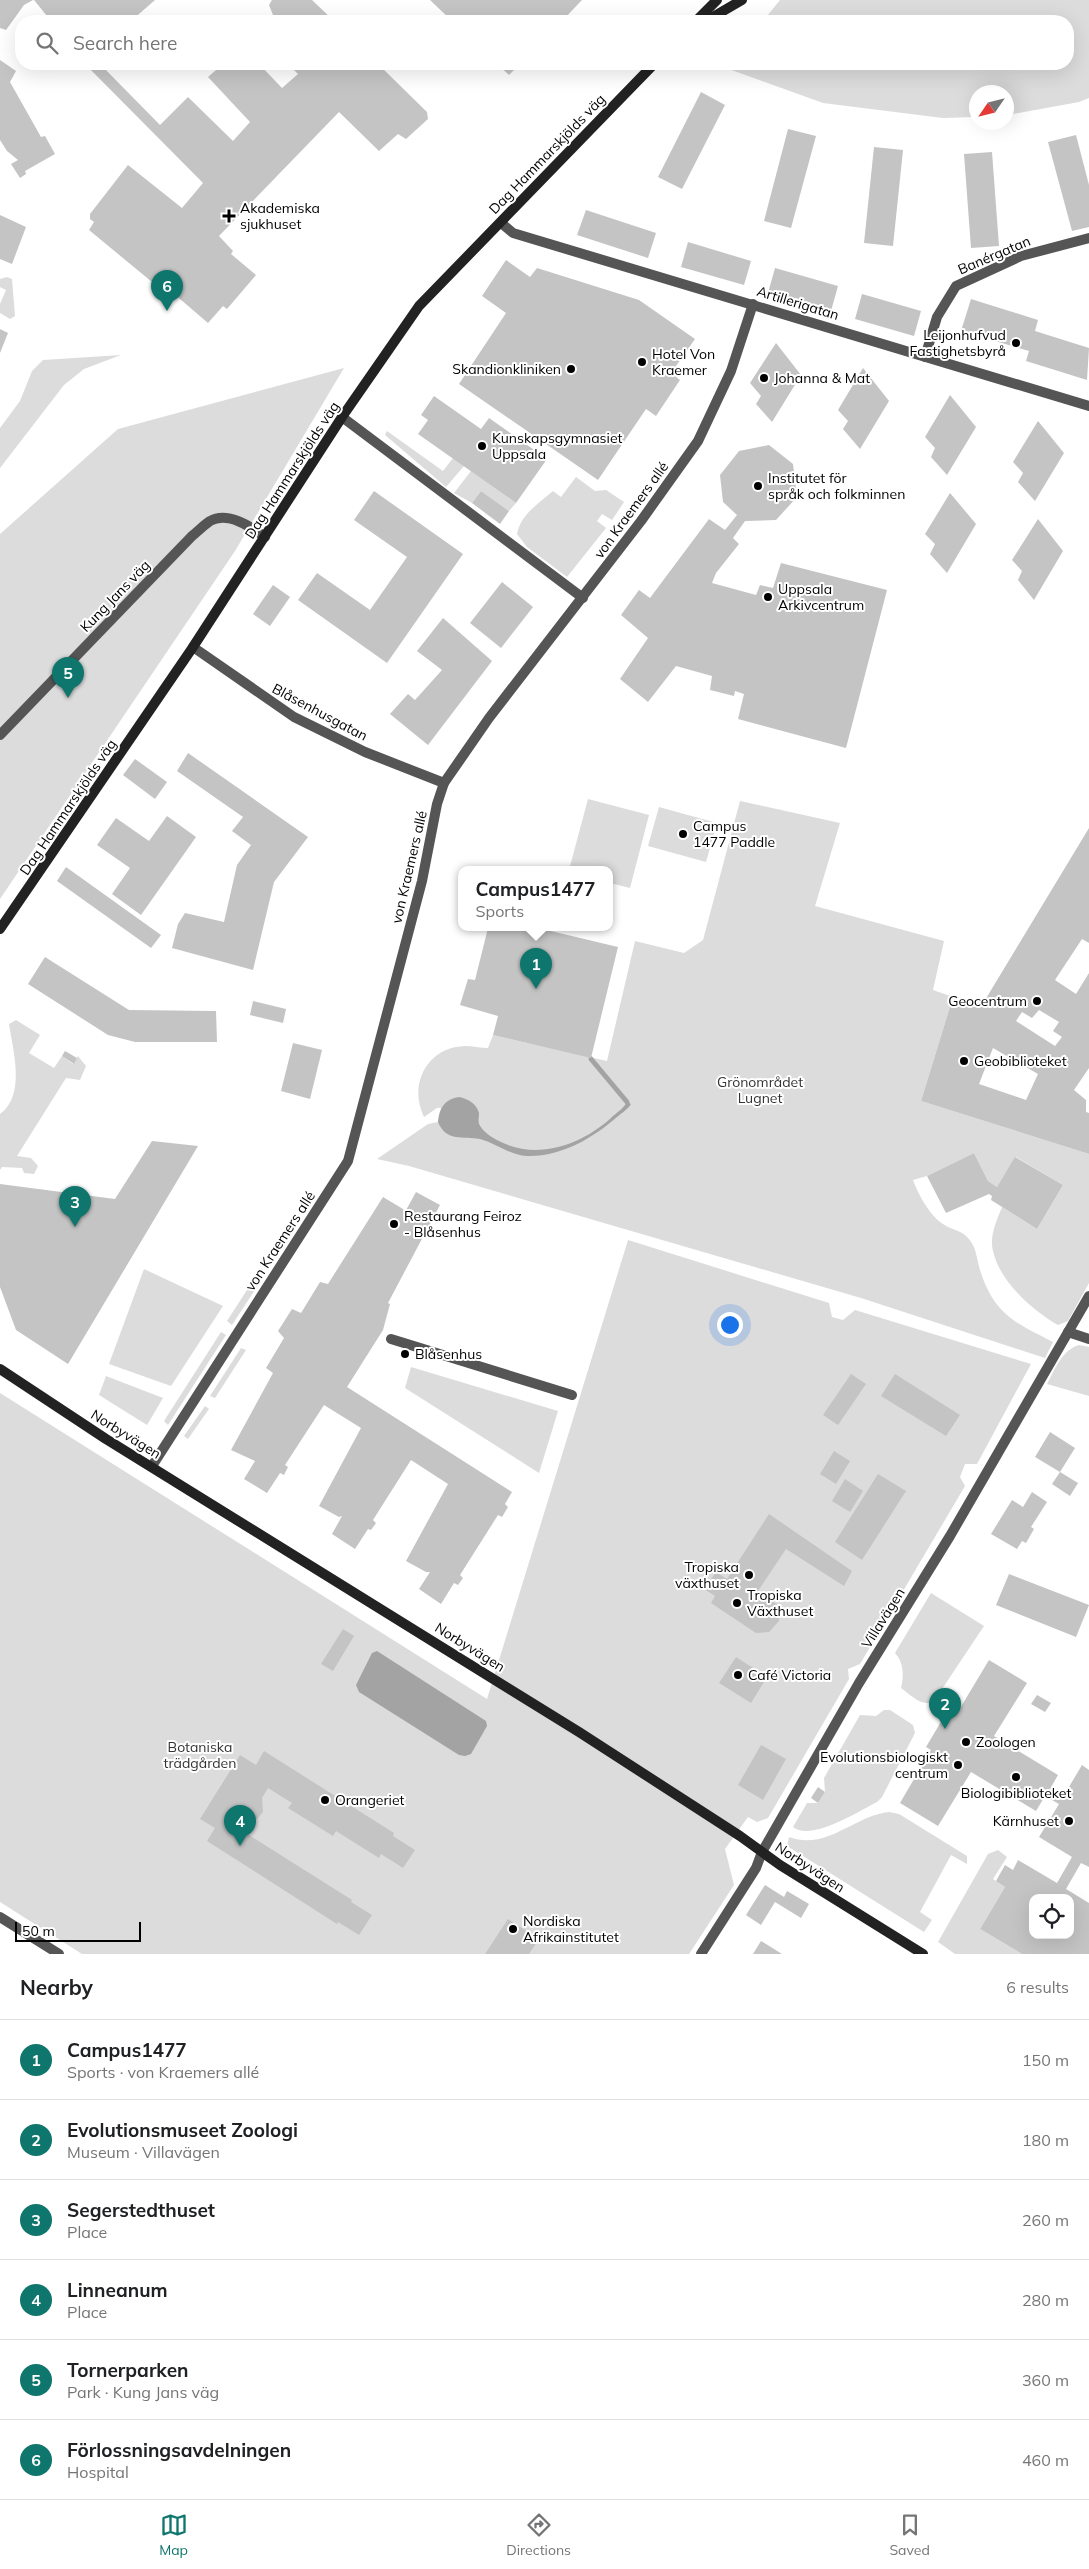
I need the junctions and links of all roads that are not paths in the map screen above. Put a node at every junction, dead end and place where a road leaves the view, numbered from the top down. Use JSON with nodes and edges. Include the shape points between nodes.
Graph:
{"nodes":[{"id":1,"x":718,"y":0,"type":"edge"},
{"id":2,"x":742,"y":0,"type":"edge"},
{"id":3,"x":702,"y":15,"type":"edge"},
{"id":4,"x":716,"y":15,"type":"edge"},
{"id":5,"x":648,"y":70,"type":"edge"},
{"id":6,"x":500,"y":223,"type":"junction"},
{"id":7,"x":1089,"y":238,"type":"edge"},
{"id":8,"x":753,"y":304,"type":"junction"},
{"id":9,"x":925,"y":357,"type":"junction"},
{"id":10,"x":1089,"y":406,"type":"edge"},
{"id":11,"x":342,"y":417,"type":"junction"},
{"id":12,"x":265,"y":537,"type":"junction"},
{"id":13,"x":583,"y":598,"type":"junction"},
{"id":14,"x":193,"y":647,"type":"junction"},
{"id":15,"x":0,"y":735,"type":"edge"},
{"id":16,"x":444,"y":783,"type":"junction"},
{"id":17,"x":0,"y":929,"type":"edge"},
{"id":18,"x":1089,"y":1296,"type":"edge"},
{"id":19,"x":1068,"y":1332,"type":"junction"},
{"id":20,"x":1089,"y":1339,"type":"edge"},
{"id":21,"x":391,"y":1340,"type":"dead end"},
{"id":22,"x":0,"y":1368,"type":"edge"},
{"id":23,"x":572,"y":1395,"type":"dead end"},
{"id":24,"x":152,"y":1466,"type":"junction"},
{"id":25,"x":762,"y":1852,"type":"junction"},
{"id":26,"x":0,"y":1917,"type":"edge"},
{"id":27,"x":58,"y":1954,"type":"edge"},
{"id":28,"x":701,"y":1954,"type":"edge"},
{"id":29,"x":922,"y":1954,"type":"edge"}],
"edges":[{"from":1,"to":3,"type":"street"},
{"from":2,"to":4,"type":"street"},
{"from":5,"to":6,"type":"street","name":"Dag Hammarskjölds väg","via":[[540,178]]},
{"from":6,"to":8,"type":"street","name":"Artillerigatan","via":[[513,234]]},
{"from":6,"to":11,"type":"street","name":"Dag Hammarskjölds väg","via":[[419,306]]},
{"from":7,"to":9,"type":"street","name":"Banérgatan","via":[[1021,256],[956,286],[937,317]]},
{"from":8,"to":9,"type":"street","name":"Artillerigatan"},
{"from":8,"to":13,"type":"street","name":"von Kraemers allé","via":[[731,371],[698,441]]},
{"from":9,"to":10,"type":"street","name":"Artillerigatan"},
{"from":11,"to":12,"type":"street","name":"Dag Hammarskjölds väg"},
{"from":11,"to":13,"type":"street"},
{"from":12,"to":14,"type":"street","name":"Dag Hammarskjölds väg"},
{"from":12,"to":15,"type":"street","name":"Kung Jans väg","via":[[224,517],[211,521],[192,536]]},
{"from":13,"to":16,"type":"street","name":"von Kraemers allé","via":[[489,718]]},
{"from":14,"to":16,"type":"street","name":"Blåsenhusgatan","via":[[294,717],[365,752]]},
{"from":14,"to":17,"type":"street","name":"Dag Hammarskjölds väg"},
{"from":16,"to":24,"type":"street","name":"von Kraemers allé","via":[[422,881],[348,1161]]},
{"from":18,"to":19,"type":"street","name":"Villavägen"},
{"from":19,"to":20,"type":"street"},
{"from":19,"to":25,"type":"street","name":"Villavägen"},
{"from":21,"to":23,"type":"street"},
{"from":22,"to":24,"type":"street","name":"Norbyvägen"},
{"from":24,"to":25,"type":"street","name":"Norbyvägen","via":[[571,1727]]},
{"from":25,"to":28,"type":"street","name":"Villavägen","via":[[756,1868]]},
{"from":25,"to":29,"type":"street","name":"Norbyvägen"},
{"from":26,"to":27,"type":"street"}]}
